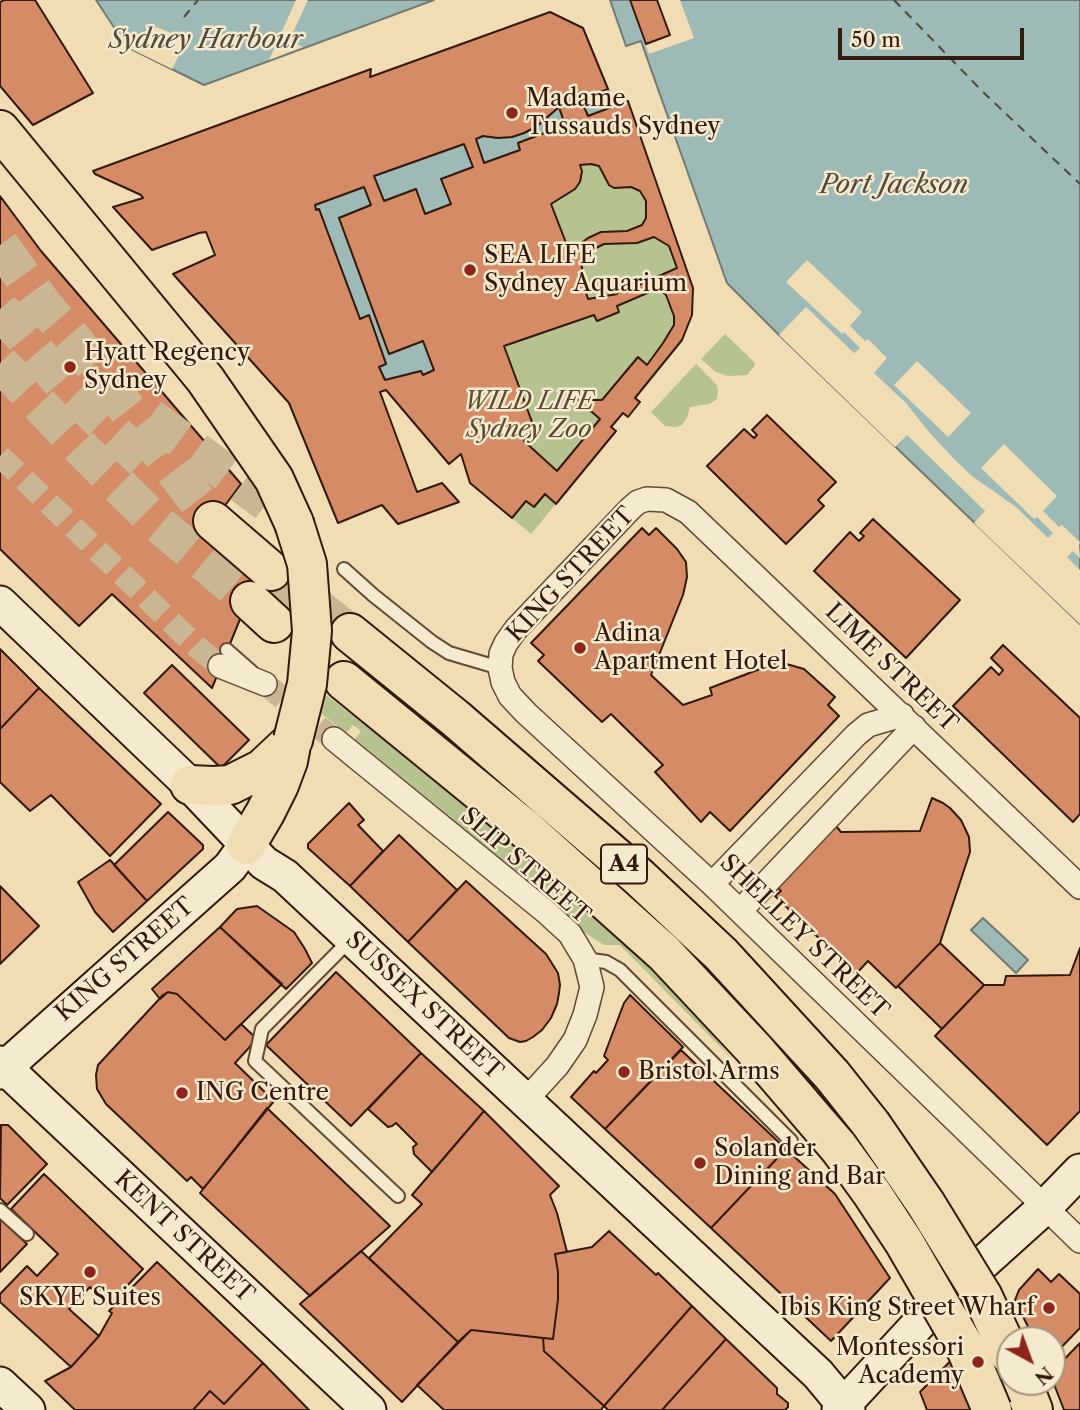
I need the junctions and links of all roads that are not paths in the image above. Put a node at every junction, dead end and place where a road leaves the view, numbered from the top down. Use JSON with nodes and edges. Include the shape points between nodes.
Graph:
{"nodes":[{"id":1,"x":0,"y":130,"type":"edge"},
{"id":2,"x":659,"y":499,"type":"joint"},
{"id":3,"x":213,"y":521,"type":"tunnel mouth"},
{"id":4,"x":344,"y":569,"type":"dead end"},
{"id":5,"x":265,"y":598,"type":"tunnel mouth"},
{"id":6,"x":0,"y":603,"type":"edge"},
{"id":7,"x":350,"y":633,"type":"tunnel mouth"},
{"id":8,"x":224,"y":658,"type":"tunnel mouth"},
{"id":9,"x":500,"y":667,"type":"junction"},
{"id":10,"x":344,"y":681,"type":"dead end"},
{"id":11,"x":265,"y":684,"type":"tunnel mouth"},
{"id":12,"x":908,"y":721,"type":"junction"},
{"id":13,"x":334,"y":739,"type":"tunnel mouth"},
{"id":14,"x":293,"y":740,"type":"junction"},
{"id":15,"x":190,"y":785,"type":"junction"},
{"id":16,"x":246,"y":845,"type":"junction"},
{"id":17,"x":712,"y":884,"type":"junction"},
{"id":18,"x":1080,"y":887,"type":"edge"},
{"id":19,"x":740,"y":911,"type":"junction"},
{"id":20,"x":351,"y":938,"type":"junction"},
{"id":21,"x":585,"y":959,"type":"junction"},
{"id":22,"x":2,"y":1067,"type":"edge"},
{"id":23,"x":525,"y":1101,"type":"junction"},
{"id":24,"x":791,"y":1141,"type":"dead end"},
{"id":25,"x":1080,"y":1171,"type":"edge"},
{"id":26,"x":398,"y":1196,"type":"dead end"},
{"id":27,"x":1045,"y":1207,"type":"junction"},
{"id":28,"x":0,"y":1210,"type":"edge"},
{"id":29,"x":27,"y":1234,"type":"dead end"},
{"id":30,"x":1080,"y":1241,"type":"edge"},
{"id":31,"x":984,"y":1262,"type":"dead end"},
{"id":32,"x":925,"y":1317,"type":"dead end"},
{"id":33,"x":996,"y":1326,"type":"edge"},
{"id":34,"x":0,"y":1384,"type":"edge"},
{"id":35,"x":843,"y":1408,"type":"edge"},
{"id":36,"x":28,"y":1410,"type":"edge"},
{"id":37,"x":369,"y":1410,"type":"edge"},
{"id":38,"x":992,"y":1410,"type":"edge"}],
"edges":[{"from":1,"to":14,"type":"highway","bridge":true,"via":[[205,379],[274,479],[307,564],[312,631],[307,684]]},
{"from":2,"to":9,"type":"street","name":"KING STREET","via":[[639,502],[609,530],[516,629],[501,654]]},
{"from":2,"to":12,"type":"street","name":"LIME STREET","via":[[688,512]]},
{"from":3,"to":5,"type":"highway"},
{"from":4,"to":9,"type":"lane","via":[[449,653]]},
{"from":6,"to":15,"type":"street","name":"SUSSEX STREET"},
{"from":7,"to":33,"type":"highway","number":"A4","bridge":true,"via":[[640,878],[721,954],[871,1124],[926,1204]]},
{"from":8,"to":11,"type":"street"},
{"from":9,"to":17,"type":"street","name":"SHELLEY STREET","via":[[510,696],[526,713]]},
{"from":10,"to":38,"type":"highway","number":"A4","bridge":true,"via":[[524,828],[664,953],[754,1049],[872,1192],[967,1352]]},
{"from":12,"to":17,"type":"street","via":[[868,725]]},
{"from":12,"to":18,"type":"street","name":"LIME STREET"},
{"from":12,"to":19,"type":"street"},
{"from":13,"to":21,"type":"street","name":"SLIP STREET","via":[[546,912],[570,934]]},
{"from":14,"to":15,"type":"highway","via":[[262,769],[230,785]]},
{"from":14,"to":16,"type":"highway","via":[[279,785]]},
{"from":15,"to":16,"type":"street","name":"SUSSEX STREET"},
{"from":16,"to":20,"type":"street","name":"SUSSEX STREET"},
{"from":16,"to":22,"type":"street","name":"KING STREET","via":[[230,867]]},
{"from":17,"to":19,"type":"street","name":"SHELLEY STREET"},
{"from":19,"to":27,"type":"street","name":"SHELLEY STREET"},
{"from":20,"to":23,"type":"street","name":"SUSSEX STREET"},
{"from":20,"to":26,"type":"lane","via":[[262,1029],[255,1061]]},
{"from":21,"to":23,"type":"street","name":"SLIP STREET","via":[[592,987],[575,1040]]},
{"from":21,"to":24,"type":"lane","via":[[620,970]]},
{"from":22,"to":37,"type":"street","name":"KENT STREET"},
{"from":23,"to":35,"type":"street","name":"SUSSEX STREET","via":[[818,1374]]},
{"from":25,"to":27,"type":"street"},
{"from":27,"to":30,"type":"street","name":"SHELLEY STREET"},
{"from":27,"to":31,"type":"street"},
{"from":28,"to":29,"type":"lane"},
{"from":32,"to":35,"type":"street"},
{"from":34,"to":36,"type":"street"}]}
